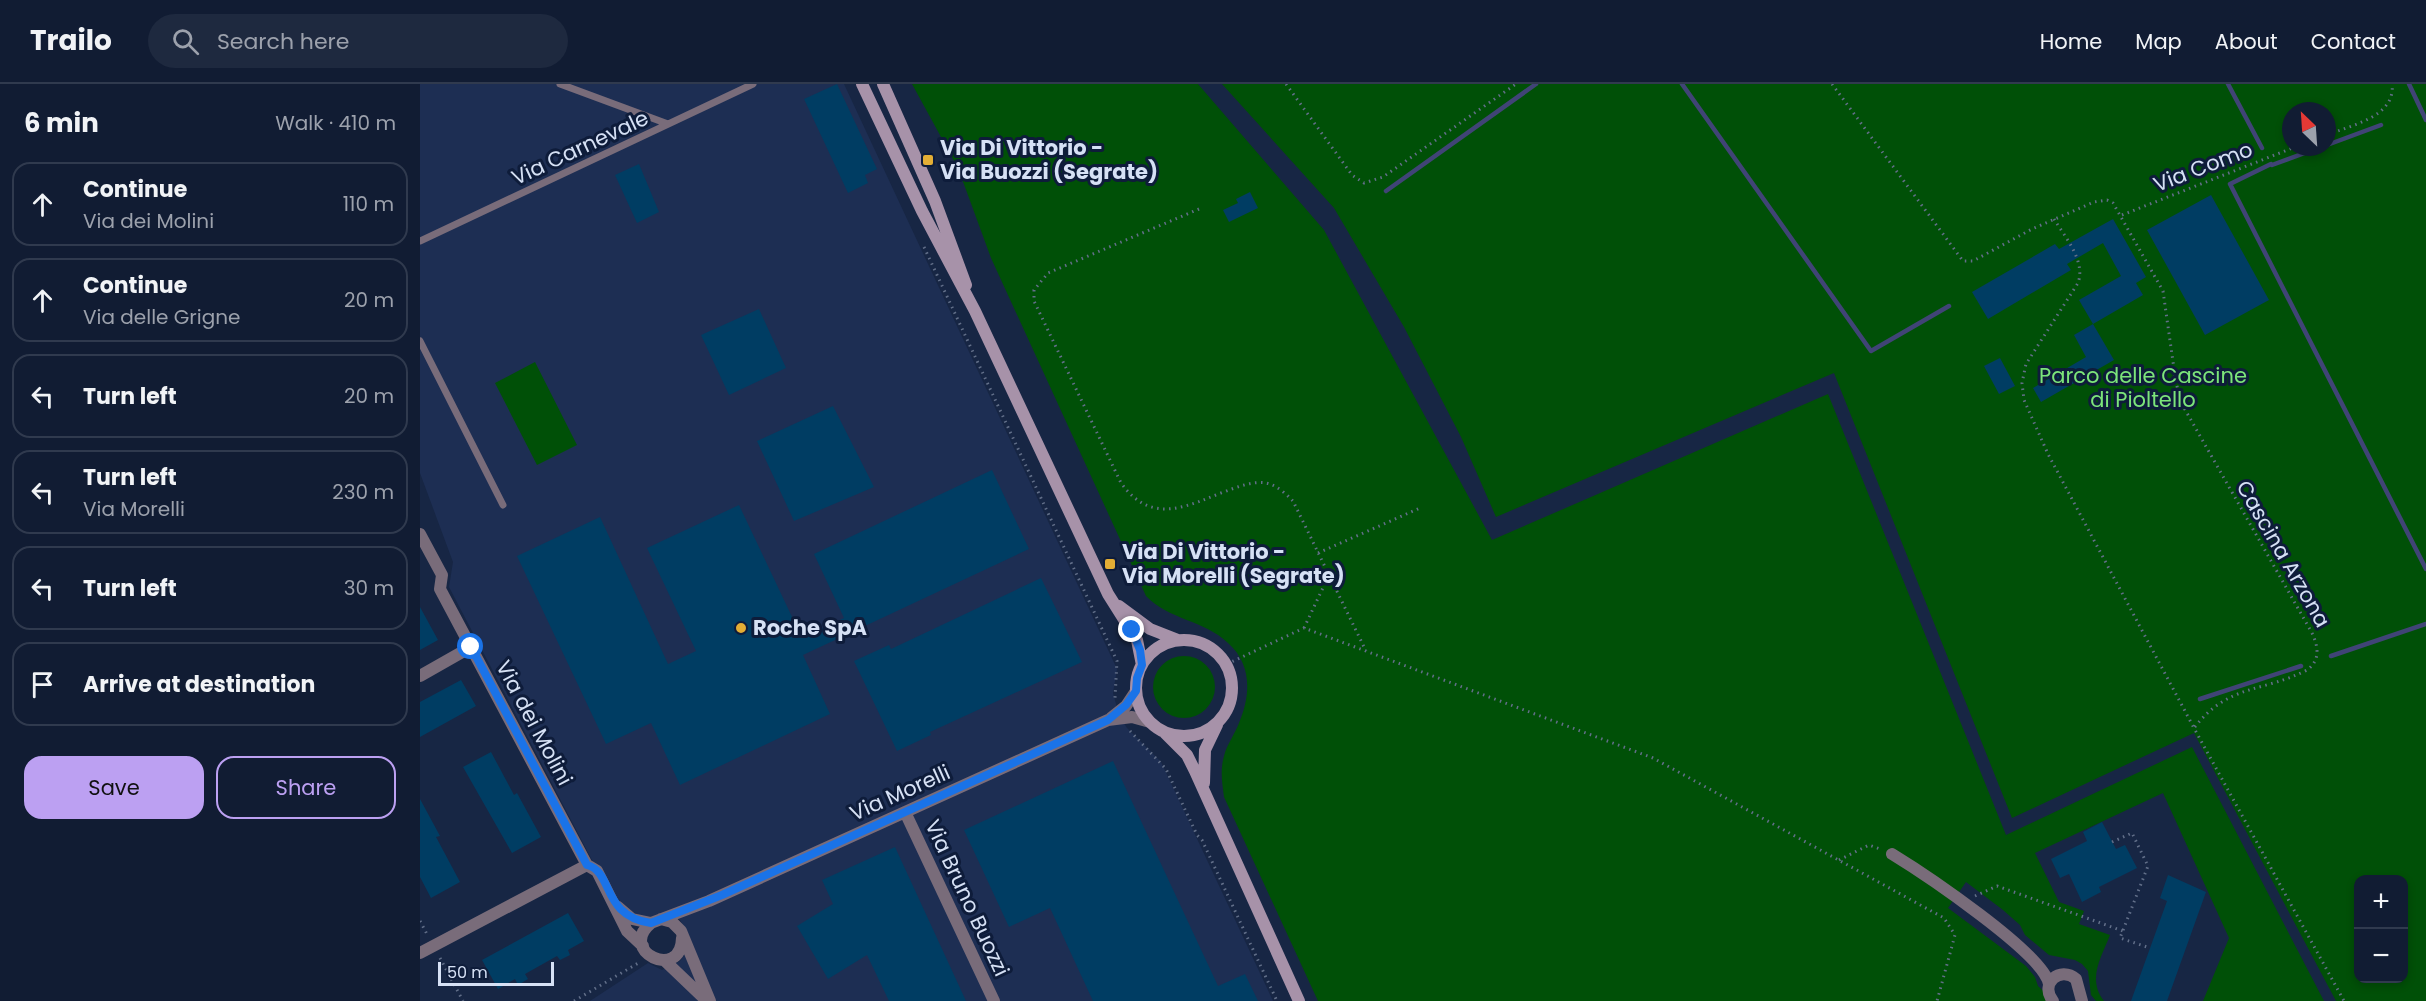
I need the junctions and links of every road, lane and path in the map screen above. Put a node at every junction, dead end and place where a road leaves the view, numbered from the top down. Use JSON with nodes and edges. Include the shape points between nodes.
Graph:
{"nodes":[{"id":1,"x":560,"y":84,"type":"edge"},
{"id":2,"x":753,"y":84,"type":"edge"},
{"id":3,"x":862,"y":84,"type":"edge"},
{"id":4,"x":883,"y":84,"type":"edge"},
{"id":5,"x":1286,"y":84,"type":"edge"},
{"id":6,"x":1516,"y":84,"type":"edge"},
{"id":7,"x":1832,"y":84,"type":"edge"},
{"id":8,"x":2392,"y":84,"type":"edge"},
{"id":9,"x":668,"y":124,"type":"junction"},
{"id":10,"x":2336,"y":131,"type":"edge"},
{"id":11,"x":2282,"y":152,"type":"edge"},
{"id":12,"x":1199,"y":209,"type":"dead end"},
{"id":13,"x":2122,"y":216,"type":"junction"},
{"id":14,"x":2054,"y":219,"type":"junction"},
{"id":15,"x":919,"y":237,"type":"dead end"},
{"id":16,"x":420,"y":241,"type":"edge"},
{"id":17,"x":975,"y":311,"type":"junction"},
{"id":18,"x":420,"y":341,"type":"edge"},
{"id":19,"x":503,"y":504,"type":"dead end"},
{"id":20,"x":1420,"y":508,"type":"dead end"},
{"id":21,"x":420,"y":534,"type":"edge"},
{"id":22,"x":1318,"y":553,"type":"junction"},
{"id":23,"x":1329,"y":575,"type":"junction"},
{"id":24,"x":1108,"y":594,"type":"junction"},
{"id":25,"x":1304,"y":628,"type":"junction"},
{"id":26,"x":1178,"y":640,"type":"junction"},
{"id":27,"x":471,"y":647,"type":"junction"},
{"id":28,"x":1366,"y":651,"type":"junction"},
{"id":29,"x":1227,"y":664,"type":"junction"},
{"id":30,"x":1142,"y":665,"type":"junction"},
{"id":31,"x":420,"y":676,"type":"edge"},
{"id":32,"x":1136,"y":691,"type":"junction"},
{"id":33,"x":1120,"y":715,"type":"junction"},
{"id":34,"x":1150,"y":722,"type":"junction"},
{"id":35,"x":1219,"y":722,"type":"junction"},
{"id":36,"x":2194,"y":728,"type":"junction"},
{"id":37,"x":1165,"y":732,"type":"junction"},
{"id":38,"x":1206,"y":798,"type":"junction"},
{"id":39,"x":904,"y":812,"type":"junction"},
{"id":40,"x":2112,"y":842,"type":"dead end"},
{"id":41,"x":1892,"y":854,"type":"joint"},
{"id":42,"x":1839,"y":860,"type":"junction"},
{"id":43,"x":587,"y":865,"type":"junction"},
{"id":44,"x":709,"y":901,"type":"junction"},
{"id":45,"x":1963,"y":902,"type":"junction"},
{"id":46,"x":615,"y":904,"type":"junction"},
{"id":47,"x":420,"y":921,"type":"edge"},
{"id":48,"x":656,"y":921,"type":"junction"},
{"id":49,"x":2123,"y":931,"type":"junction"},
{"id":50,"x":682,"y":934,"type":"junction"},
{"id":51,"x":434,"y":946,"type":"junction"},
{"id":52,"x":2150,"y":948,"type":"dead end"},
{"id":53,"x":646,"y":951,"type":"junction"},
{"id":54,"x":420,"y":953,"type":"edge"},
{"id":55,"x":664,"y":960,"type":"junction"},
{"id":56,"x":2036,"y":962,"type":"junction"},
{"id":57,"x":2062,"y":974,"type":"junction"},
{"id":58,"x":2049,"y":984,"type":"junction"},
{"id":59,"x":2079,"y":998,"type":"edge"},
{"id":60,"x":464,"y":1001,"type":"edge"},
{"id":61,"x":574,"y":1001,"type":"edge"},
{"id":62,"x":709,"y":1001,"type":"edge"},
{"id":63,"x":994,"y":1001,"type":"edge"},
{"id":64,"x":1277,"y":1001,"type":"edge"},
{"id":65,"x":1299,"y":1001,"type":"edge"},
{"id":66,"x":1937,"y":1001,"type":"edge"},
{"id":67,"x":2053,"y":1001,"type":"edge"},
{"id":68,"x":2344,"y":1001,"type":"edge"}],
"edges":[{"from":1,"to":9,"type":"lane"},
{"from":2,"to":9,"type":"lane","name":"Via Carnevale"},
{"from":3,"to":17,"type":"main road"},
{"from":4,"to":17,"type":"main road","via":[[935,201]]},
{"from":5,"to":6,"type":"path","via":[[1352,175],[1364,183],[1383,177]]},
{"from":7,"to":14,"type":"path","name":"Cascina Arzona","via":[[1966,262]]},
{"from":8,"to":10,"type":"path","via":[[2392,99],[2383,110]]},
{"from":9,"to":16,"type":"lane","name":"Via Carnevale"},
{"from":11,"to":13,"type":"path","name":"Via Como"},
{"from":12,"to":22,"type":"path","via":[[1048,273],[1034,290],[1034,301],[1131,497],[1143,505],[1180,508],[1239,487],[1266,483],[1293,501]]},
{"from":13,"to":14,"type":"path","name":"Cascina Arzona","via":[[2113,203],[2102,200]]},
{"from":13,"to":36,"type":"path","name":"Cascina Arzona","via":[[2163,291],[2183,406],[2317,646],[2312,667],[2223,699]]},
{"from":14,"to":36,"type":"path","via":[[2077,258],[2081,276],[2026,364],[2022,378],[2024,399],[2045,448]]},
{"from":15,"to":33,"type":"path","via":[[1117,661],[1114,690]]},
{"from":17,"to":24,"type":"main road"},
{"from":18,"to":19,"type":"lane"},
{"from":20,"to":22,"type":"path"},
{"from":21,"to":27,"type":"street","name":"Via dei Molini","via":[[442,575],[440,589]]},
{"from":22,"to":23,"type":"path"},
{"from":23,"to":25,"type":"path"},
{"from":23,"to":28,"type":"path"},
{"from":24,"to":26,"type":"main road","via":[[1135,619]]},
{"from":24,"to":30,"type":"main road","via":[[1137,640]]},
{"from":25,"to":28,"type":"path"},
{"from":25,"to":29,"type":"path"},
{"from":26,"to":29,"type":"main road","via":[[1204,644]]},
{"from":26,"to":30,"type":"main road","via":[[1154,650]]},
{"from":27,"to":31,"type":"street"},
{"from":27,"to":43,"type":"street","name":"Via dei Molini"},
{"from":28,"to":42,"type":"path","via":[[1653,758]]},
{"from":29,"to":35,"type":"main road","via":[[1233,692]]},
{"from":30,"to":32,"type":"main road"},
{"from":32,"to":33,"type":"street"},
{"from":32,"to":34,"type":"main road","via":[[1141,710]]},
{"from":33,"to":34,"type":"street","name":"Via Morelli"},
{"from":33,"to":39,"type":"street","name":"Via Morelli"},
{"from":33,"to":64,"type":"path","via":[[1166,769]]},
{"from":34,"to":37,"type":"main road"},
{"from":35,"to":37,"type":"main road","via":[[1190,736]]},
{"from":35,"to":38,"type":"main road","via":[[1205,750]]},
{"from":36,"to":68,"type":"path"},
{"from":37,"to":38,"type":"main road","via":[[1186,755]]},
{"from":38,"to":65,"type":"main road"},
{"from":39,"to":44,"type":"street","name":"Via Morelli"},
{"from":39,"to":63,"type":"street","name":"Via Bruno Buozzi"},
{"from":40,"to":49,"type":"path","via":[[2132,833],[2148,866]]},
{"from":41,"to":42,"type":"path","via":[[1869,845]]},
{"from":41,"to":45,"type":"street"},
{"from":42,"to":66,"type":"path","via":[[1944,918],[1955,934]]},
{"from":43,"to":46,"type":"street","name":"Via dei Molini","via":[[597,871]]},
{"from":43,"to":51,"type":"street"},
{"from":44,"to":48,"type":"street","name":"Via Morelli"},
{"from":44,"to":50,"type":"street","name":"Via Morelli","via":[[692,913]]},
{"from":45,"to":49,"type":"path","via":[[1997,886]]},
{"from":45,"to":56,"type":"street"},
{"from":46,"to":48,"type":"street","via":[[632,919]]},
{"from":46,"to":53,"type":"street","name":"Via dei Molini","via":[[627,931]]},
{"from":47,"to":51,"type":"path"},
{"from":48,"to":50,"type":"street","via":[[672,922]]},
{"from":48,"to":53,"type":"street","via":[[642,936]]},
{"from":49,"to":52,"type":"path","via":[[2120,938]]},
{"from":50,"to":55,"type":"street","via":[[679,951]]},
{"from":50,"to":62,"type":"street"},
{"from":51,"to":54,"type":"street"},
{"from":51,"to":60,"type":"path"},
{"from":53,"to":55,"type":"street"},
{"from":53,"to":61,"type":"path"},
{"from":55,"to":62,"type":"street"},
{"from":56,"to":57,"type":"street"},
{"from":56,"to":58,"type":"street"},
{"from":57,"to":58,"type":"street","via":[[2053,977]]},
{"from":57,"to":59,"type":"street","via":[[2076,979]]},
{"from":58,"to":67,"type":"street"}]}
